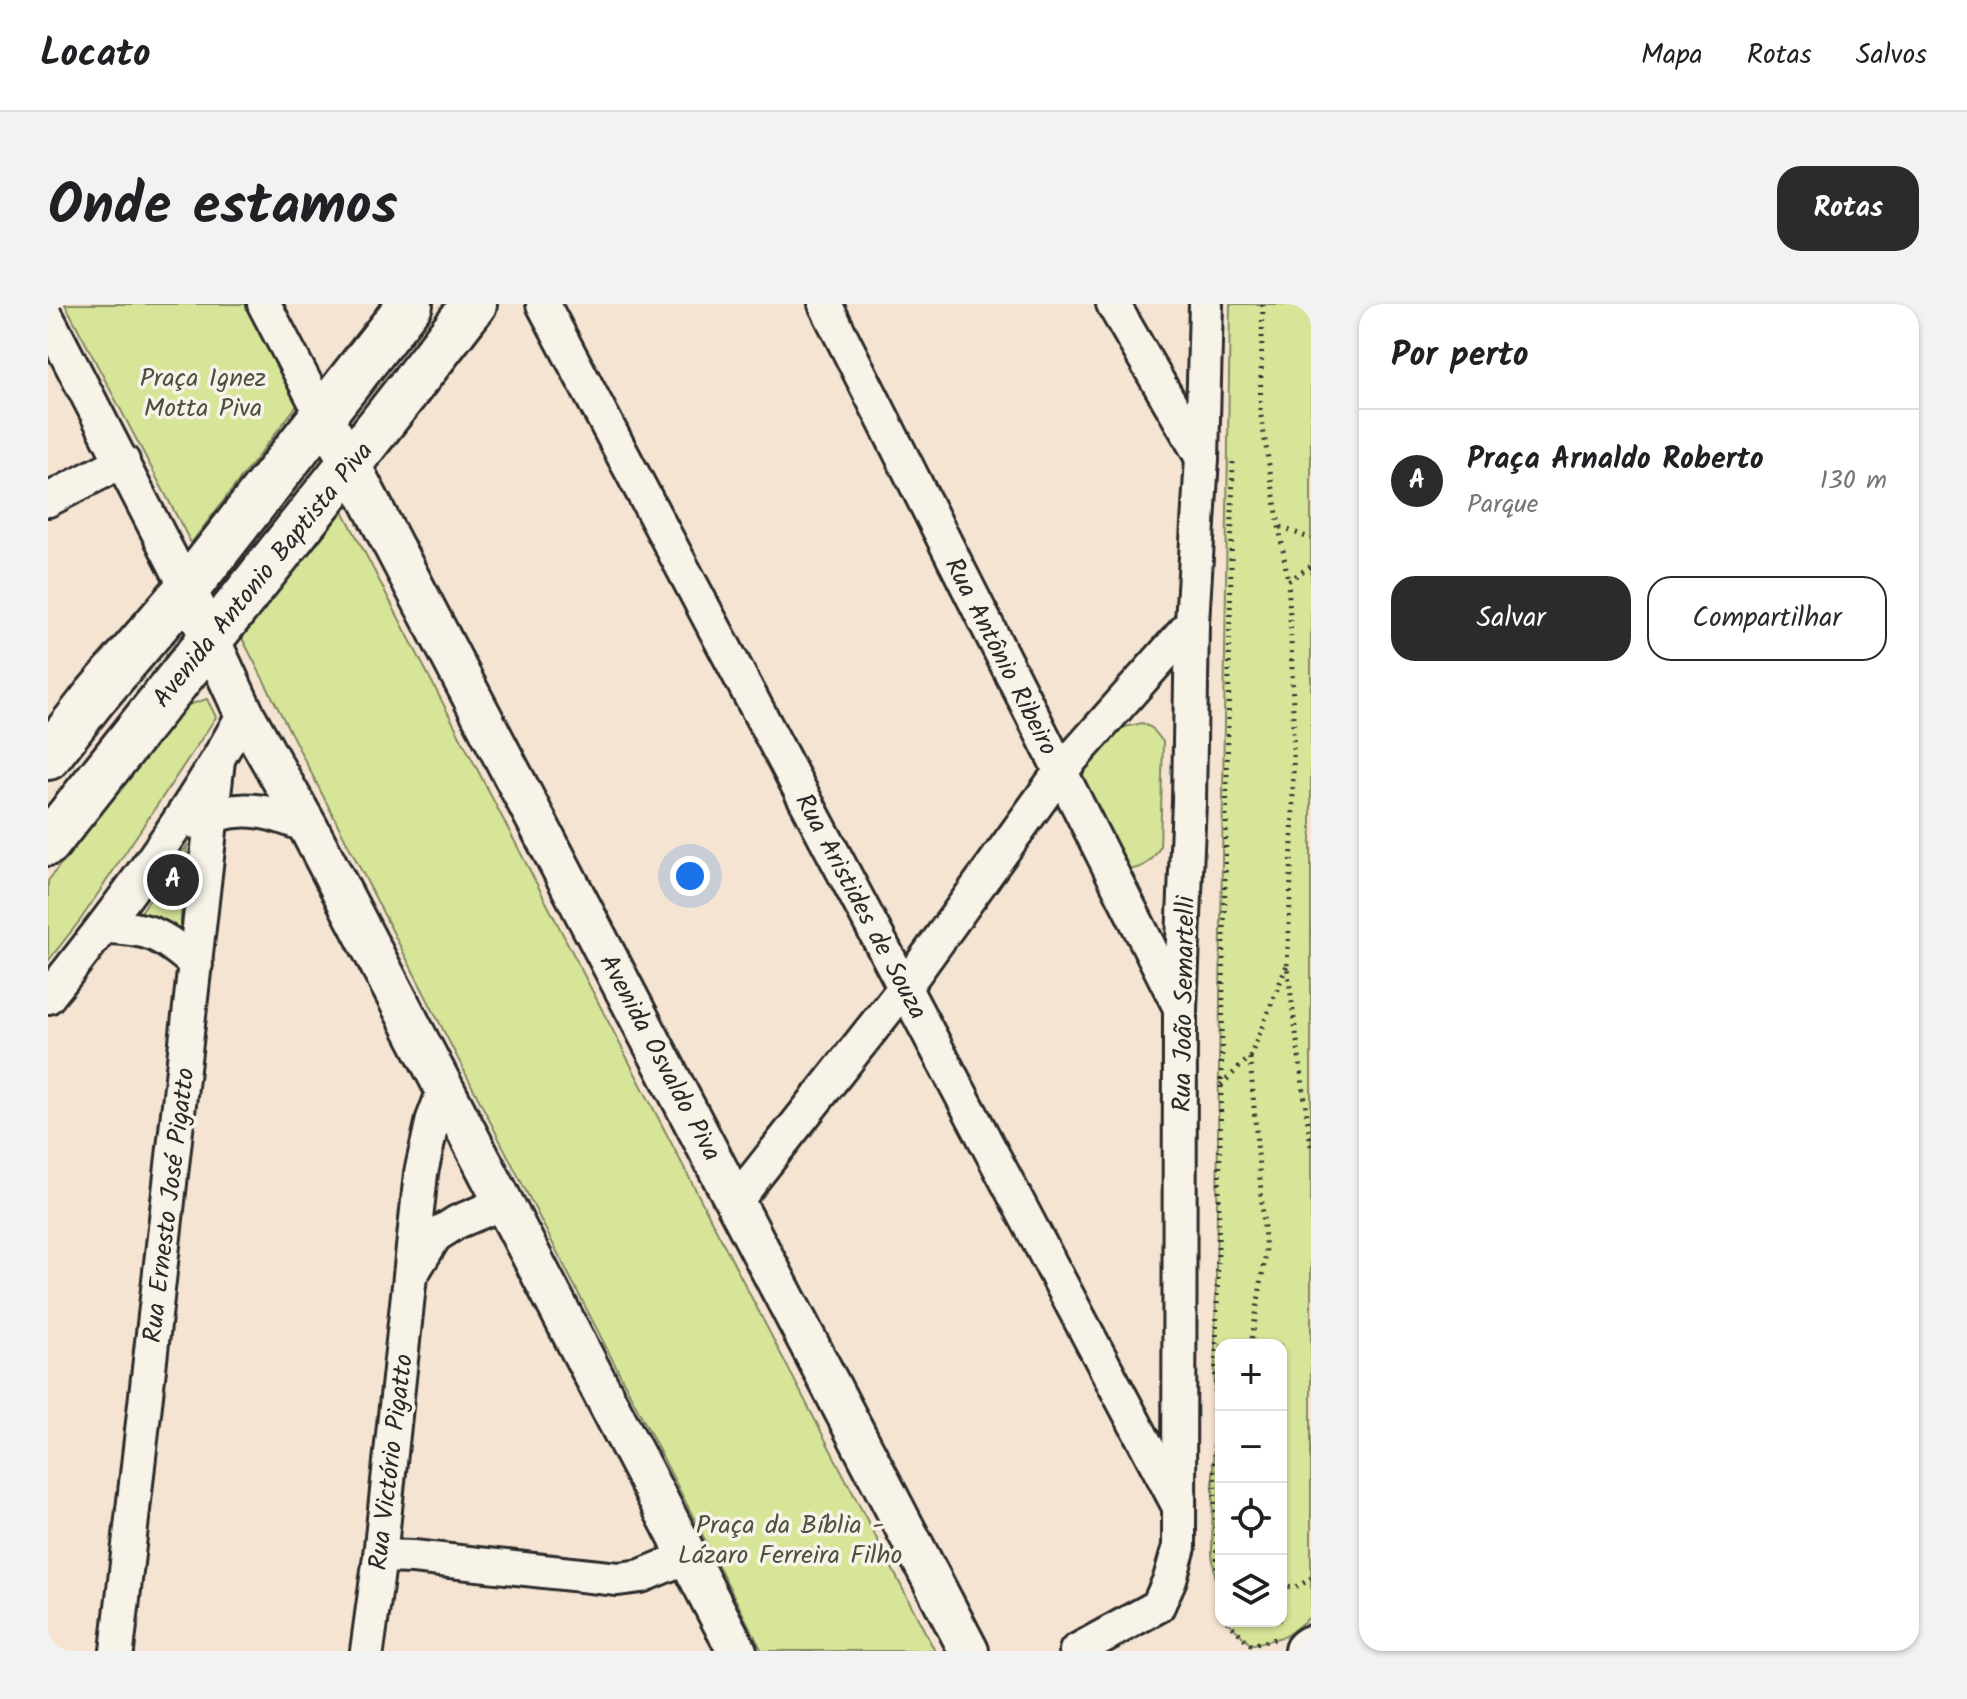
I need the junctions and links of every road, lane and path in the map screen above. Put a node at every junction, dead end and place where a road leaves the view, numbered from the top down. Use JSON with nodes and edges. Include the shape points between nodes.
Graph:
{"nodes":[{"id":1,"x":264,"y":304,"type":"edge"},
{"id":2,"x":410,"y":304,"type":"edge"},
{"id":3,"x":474,"y":304,"type":"edge"},
{"id":4,"x":543,"y":304,"type":"edge"},
{"id":5,"x":825,"y":304,"type":"edge"},
{"id":6,"x":1113,"y":304,"type":"edge"},
{"id":7,"x":1206,"y":304,"type":"edge"},
{"id":8,"x":1263,"y":304,"type":"edge"},
{"id":9,"x":48,"y":319,"type":"edge"},
{"id":10,"x":323,"y":417,"type":"junction"},
{"id":11,"x":1233,"y":450,"type":"dead end"},
{"id":12,"x":1202,"y":458,"type":"junction"},
{"id":13,"x":123,"y":461,"type":"junction"},
{"id":14,"x":351,"y":465,"type":"junction"},
{"id":15,"x":48,"y":500,"type":"edge"},
{"id":16,"x":1280,"y":527,"type":"junction"},
{"id":17,"x":1311,"y":539,"type":"edge"},
{"id":18,"x":1311,"y":566,"type":"edge"},
{"id":19,"x":1288,"y":581,"type":"junction"},
{"id":20,"x":187,"y":589,"type":"junction"},
{"id":21,"x":1192,"y":623,"type":"junction"},
{"id":22,"x":209,"y":638,"type":"junction"},
{"id":23,"x":94,"y":698,"type":"junction"},
{"id":24,"x":244,"y":713,"type":"junction"},
{"id":25,"x":48,"y":723,"type":"edge"},
{"id":26,"x":48,"y":757,"type":"edge"},
{"id":27,"x":218,"y":760,"type":"junction"},
{"id":28,"x":1060,"y":772,"type":"junction"},
{"id":29,"x":214,"y":814,"type":"junction"},
{"id":30,"x":308,"y":827,"type":"junction"},
{"id":31,"x":166,"y":840,"type":"junction"},
{"id":32,"x":48,"y":843,"type":"edge"},
{"id":33,"x":104,"y":927,"type":"junction"},
{"id":34,"x":196,"y":964,"type":"junction"},
{"id":35,"x":1287,"y":965,"type":"junction"},
{"id":36,"x":905,"y":987,"type":"junction"},
{"id":37,"x":48,"y":997,"type":"edge"},
{"id":38,"x":1180,"y":1009,"type":"junction"},
{"id":39,"x":1250,"y":1057,"type":"junction"},
{"id":40,"x":1221,"y":1085,"type":"junction"},
{"id":41,"x":444,"y":1090,"type":"junction"},
{"id":42,"x":1311,"y":1146,"type":"edge"},
{"id":43,"x":736,"y":1201,"type":"junction"},
{"id":44,"x":503,"y":1203,"type":"junction"},
{"id":45,"x":412,"y":1273,"type":"junction"},
{"id":46,"x":1252,"y":1339,"type":"edge"},
{"id":47,"x":1179,"y":1508,"type":"junction"},
{"id":48,"x":1217,"y":1555,"type":"edge"},
{"id":49,"x":380,"y":1556,"type":"junction"},
{"id":50,"x":687,"y":1557,"type":"junction"},
{"id":51,"x":1311,"y":1578,"type":"edge"},
{"id":52,"x":1287,"y":1586,"type":"edge"},
{"id":53,"x":1233,"y":1627,"type":"edge"},
{"id":54,"x":1301,"y":1645,"type":"edge"},
{"id":55,"x":117,"y":1651,"type":"edge"},
{"id":56,"x":367,"y":1651,"type":"edge"},
{"id":57,"x":737,"y":1651,"type":"edge"},
{"id":58,"x":969,"y":1651,"type":"edge"},
{"id":59,"x":1076,"y":1651,"type":"edge"}],
"edges":[{"from":1,"to":10,"type":"street"},
{"from":2,"to":10,"type":"main road","name":"Avenida Antonio Baptista Piva"},
{"from":3,"to":14,"type":"main road","name":"Avenida Antonio Baptista Piva"},
{"from":4,"to":36,"type":"street","name":"Rua Aristides de Souza"},
{"from":5,"to":28,"type":"street","name":"Rua Antônio Ribeiro"},
{"from":6,"to":12,"type":"street"},
{"from":7,"to":12,"type":"street","name":"Rua João Semartelli"},
{"from":8,"to":16,"type":"path","via":[[1260,410]]},
{"from":9,"to":13,"type":"street"},
{"from":10,"to":14,"type":"street","name":"Avenida Osvaldo Piva"},
{"from":10,"to":20,"type":"main road","name":"Avenida Antonio Baptista Piva"},
{"from":11,"to":40,"type":"path"},
{"from":12,"to":21,"type":"street","name":"Rua João Semartelli"},
{"from":13,"to":15,"type":"street"},
{"from":13,"to":20,"type":"street"},
{"from":14,"to":22,"type":"main road","name":"Avenida Antonio Baptista Piva"},
{"from":14,"to":43,"type":"street","name":"Avenida Osvaldo Piva"},
{"from":16,"to":17,"type":"path"},
{"from":16,"to":19,"type":"path"},
{"from":18,"to":19,"type":"path"},
{"from":19,"to":35,"type":"path","via":[[1294,798]]},
{"from":20,"to":22,"type":"street"},
{"from":20,"to":23,"type":"main road","name":"Avenida Antonio Baptista Piva"},
{"from":21,"to":28,"type":"street"},
{"from":21,"to":38,"type":"street","name":"Rua João Semartelli"},
{"from":22,"to":24,"type":"street"},
{"from":22,"to":32,"type":"main road","name":"Avenida Antonio Baptista Piva"},
{"from":23,"to":25,"type":"street"},
{"from":23,"to":26,"type":"main road","name":"Avenida Antonio Baptista Piva"},
{"from":24,"to":27,"type":"street"},
{"from":24,"to":30,"type":"street"},
{"from":27,"to":29,"type":"street","name":"Rua Ernesto José Pigatto"},
{"from":27,"to":31,"type":"street"},
{"from":28,"to":36,"type":"street"},
{"from":28,"to":38,"type":"street","name":"Rua Antônio Ribeiro"},
{"from":29,"to":30,"type":"street","via":[[231,809],[278,814]]},
{"from":29,"to":31,"type":"street"},
{"from":29,"to":34,"type":"street","name":"Rua Ernesto José Pigatto"},
{"from":30,"to":41,"type":"street"},
{"from":31,"to":33,"type":"street"},
{"from":33,"to":34,"type":"street","via":[[139,928],[163,937]]},
{"from":33,"to":37,"type":"street"},
{"from":34,"to":55,"type":"street","name":"Rua Ernesto José Pigatto"},
{"from":35,"to":39,"type":"path"},
{"from":35,"to":42,"type":"path"},
{"from":36,"to":43,"type":"street"},
{"from":36,"to":47,"type":"street","name":"Rua Aristides de Souza"},
{"from":38,"to":47,"type":"street","name":"Rua João Semartelli"},
{"from":39,"to":40,"type":"path"},
{"from":39,"to":46,"type":"path","via":[[1266,1252]]},
{"from":40,"to":48,"type":"path"},
{"from":41,"to":44,"type":"street"},
{"from":41,"to":45,"type":"street","name":"Rua Victório Pigatto","via":[[426,1145]]},
{"from":43,"to":58,"type":"street","name":"Avenida Osvaldo Piva"},
{"from":44,"to":45,"type":"street","name":"Rua Victório Pigatto","via":[[435,1236]]},
{"from":44,"to":50,"type":"street"},
{"from":45,"to":49,"type":"street","name":"Rua Victório Pigatto"},
{"from":47,"to":59,"type":"street","name":"Rua João Semartelli","via":[[1179,1547],[1158,1606]]},
{"from":49,"to":50,"type":"street","via":[[618,1579],[641,1576]]},
{"from":49,"to":56,"type":"street","name":"Rua Victório Pigatto"},
{"from":50,"to":57,"type":"street"},
{"from":51,"to":52,"type":"path","via":[[1296,1588]]},
{"from":53,"to":54,"type":"path","via":[[1251,1645]]}]}
